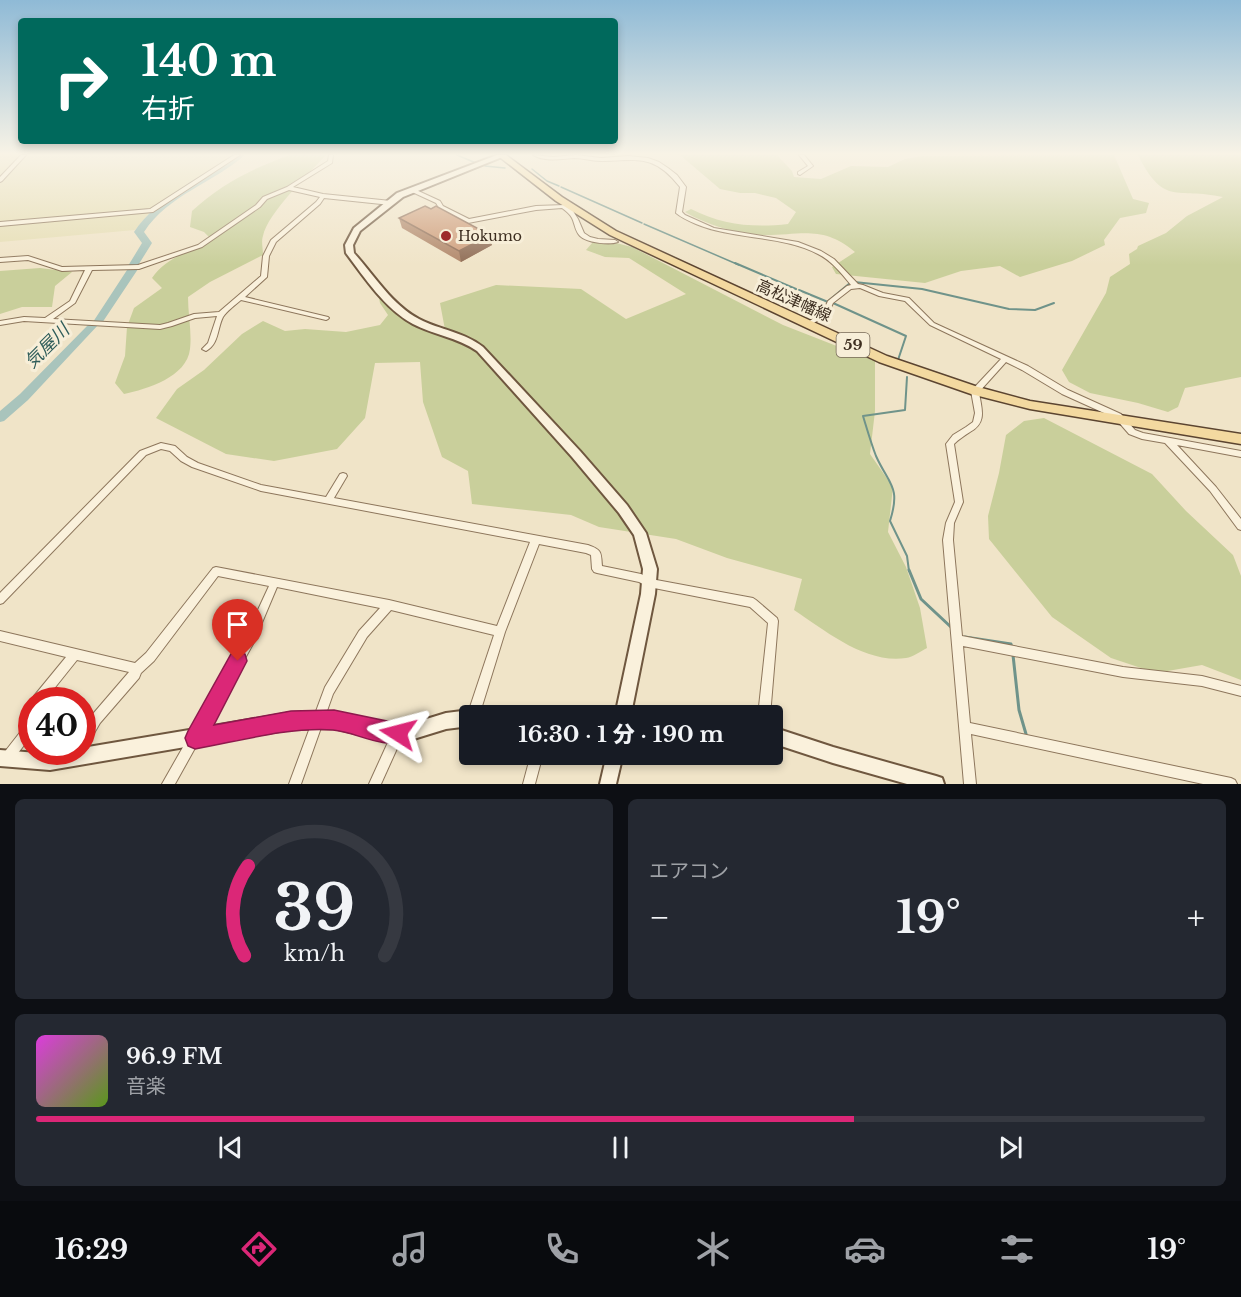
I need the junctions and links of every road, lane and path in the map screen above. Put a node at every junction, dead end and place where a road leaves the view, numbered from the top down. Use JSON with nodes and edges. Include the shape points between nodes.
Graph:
{"nodes":[{"id":1,"x":182,"y":192,"type":"edge"},
{"id":2,"x":280,"y":192,"type":"edge"},
{"id":3,"x":304,"y":192,"type":"edge"},
{"id":4,"x":409,"y":192,"type":"edge"},
{"id":5,"x":415,"y":192,"type":"edge"},
{"id":6,"x":548,"y":192,"type":"edge"},
{"id":7,"x":682,"y":192,"type":"edge"},
{"id":8,"x":323,"y":196,"type":"junction"},
{"id":9,"x":391,"y":203,"type":"junction"},
{"id":10,"x":578,"y":215,"type":"junction"},
{"id":11,"x":0,"y":224,"type":"edge"},
{"id":12,"x":615,"y":242,"type":"dead end"},
{"id":13,"x":0,"y":260,"type":"edge"},
{"id":14,"x":89,"y":269,"type":"junction"},
{"id":15,"x":855,"y":285,"type":"junction"},
{"id":16,"x":240,"y":298,"type":"junction"},
{"id":17,"x":221,"y":314,"type":"junction"},
{"id":18,"x":326,"y":318,"type":"dead end"},
{"id":19,"x":48,"y":319,"type":"junction"},
{"id":20,"x":0,"y":323,"type":"edge"},
{"id":21,"x":807,"y":325,"type":"junction"},
{"id":22,"x":206,"y":349,"type":"dead end"},
{"id":23,"x":1005,"y":359,"type":"junction"},
{"id":24,"x":975,"y":391,"type":"junction"},
{"id":25,"x":1123,"y":421,"type":"junction"},
{"id":26,"x":1241,"y":439,"type":"edge"},
{"id":27,"x":1168,"y":441,"type":"junction"},
{"id":28,"x":1241,"y":454,"type":"edge"},
{"id":29,"x":343,"y":476,"type":"dead end"},
{"id":30,"x":328,"y":501,"type":"junction"},
{"id":31,"x":1241,"y":526,"type":"edge"},
{"id":32,"x":535,"y":541,"type":"junction"},
{"id":33,"x":275,"y":582,"type":"junction"},
{"id":34,"x":649,"y":583,"type":"junction"},
{"id":35,"x":0,"y":600,"type":"edge"},
{"id":36,"x":389,"y":605,"type":"junction"},
{"id":37,"x":500,"y":632,"type":"junction"},
{"id":38,"x":0,"y":636,"type":"edge"},
{"id":39,"x":957,"y":640,"type":"junction"},
{"id":40,"x":75,"y":654,"type":"junction"},
{"id":41,"x":136,"y":669,"type":"junction"},
{"id":42,"x":48,"y":687,"type":"edge"},
{"id":43,"x":1241,"y":691,"type":"edge"},
{"id":44,"x":477,"y":705,"type":"edge"},
{"id":45,"x":625,"y":705,"type":"edge"},
{"id":46,"x":765,"y":705,"type":"edge"},
{"id":47,"x":96,"y":719,"type":"edge"},
{"id":48,"x":459,"y":719,"type":"edge"},
{"id":49,"x":317,"y":720,"type":"junction"},
{"id":50,"x":964,"y":727,"type":"junction"},
{"id":51,"x":398,"y":733,"type":"junction"},
{"id":52,"x":195,"y":738,"type":"junction"},
{"id":53,"x":783,"y":739,"type":"edge"},
{"id":54,"x":18,"y":741,"type":"edge"},
{"id":55,"x":96,"y":752,"type":"edge"},
{"id":56,"x":3,"y":758,"type":"edge"},
{"id":57,"x":18,"y":759,"type":"edge"},
{"id":58,"x":534,"y":765,"type":"edge"},
{"id":59,"x":612,"y":765,"type":"edge"},
{"id":60,"x":168,"y":784,"type":"edge"},
{"id":61,"x":295,"y":784,"type":"edge"},
{"id":62,"x":375,"y":784,"type":"edge"},
{"id":63,"x":529,"y":784,"type":"edge"},
{"id":64,"x":608,"y":784,"type":"edge"},
{"id":65,"x":936,"y":784,"type":"edge"},
{"id":66,"x":970,"y":784,"type":"edge"},
{"id":67,"x":1231,"y":784,"type":"edge"}],
"edges":[{"from":1,"to":11,"type":"street","via":[[151,212]]},
{"from":2,"to":14,"type":"street","via":[[265,198],[200,246],[139,267]]},
{"from":3,"to":8,"type":"street"},
{"from":4,"to":9,"type":"street"},
{"from":5,"to":10,"type":"street","via":[[468,221],[555,205]]},
{"from":6,"to":10,"type":"main road","name":"高松津幡線","number":"59"},
{"from":7,"to":15,"type":"street","via":[[679,213],[682,216],[713,229],[798,244],[819,252]]},
{"from":8,"to":9,"type":"street"},
{"from":8,"to":16,"type":"street","via":[[273,241],[266,256],[264,277]]},
{"from":9,"to":34,"type":"street","via":[[351,237],[350,253],[406,315],[462,336],[480,350],[576,454],[640,533],[650,569]]},
{"from":10,"to":12,"type":"street","via":[[582,236]]},
{"from":10,"to":21,"type":"main road","name":"高松津幡線","number":"59"},
{"from":13,"to":14,"type":"street","via":[[28,258],[62,269]]},
{"from":14,"to":19,"type":"street","via":[[73,302]]},
{"from":15,"to":21,"type":"street","via":[[838,294],[828,311]]},
{"from":15,"to":23,"type":"street","via":[[907,299],[932,324]]},
{"from":16,"to":17,"type":"street"},
{"from":16,"to":18,"type":"street"},
{"from":17,"to":19,"type":"street","via":[[195,316],[160,327]]},
{"from":17,"to":22,"type":"street"},
{"from":19,"to":20,"type":"street"},
{"from":21,"to":24,"type":"main road","name":"高松津幡線","number":"59","via":[[883,359]]},
{"from":23,"to":24,"type":"street"},
{"from":23,"to":25,"type":"street"},
{"from":24,"to":25,"type":"main road","name":"高松津幡線","number":"59"},
{"from":24,"to":39,"type":"street","via":[[979,418],[950,444],[959,502],[948,540]]},
{"from":25,"to":26,"type":"main road","name":"高松津幡線","number":"59"},
{"from":25,"to":27,"type":"street","via":[[1132,432]]},
{"from":27,"to":28,"type":"street"},
{"from":27,"to":31,"type":"street"},
{"from":29,"to":30,"type":"street"},
{"from":30,"to":32,"type":"street"},
{"from":30,"to":35,"type":"street","via":[[261,488],[195,465],[172,448],[161,446],[143,453]]},
{"from":32,"to":34,"type":"street","via":[[588,549],[596,553],[597,569]]},
{"from":32,"to":37,"type":"street"},
{"from":33,"to":36,"type":"street"},
{"from":33,"to":41,"type":"street","via":[[216,571],[150,657]]},
{"from":33,"to":52,"type":"street","via":[[249,641]]},
{"from":34,"to":45,"type":"street"},
{"from":34,"to":46,"type":"street","via":[[753,603],[773,621]]},
{"from":36,"to":37,"type":"street"},
{"from":36,"to":49,"type":"street","via":[[363,634],[329,691]]},
{"from":37,"to":44,"type":"street"},
{"from":38,"to":40,"type":"street"},
{"from":39,"to":43,"type":"street"},
{"from":39,"to":50,"type":"street"},
{"from":40,"to":41,"type":"street"},
{"from":40,"to":42,"type":"street"},
{"from":41,"to":47,"type":"street"},
{"from":48,"to":51,"type":"street"},
{"from":49,"to":51,"type":"street"},
{"from":49,"to":52,"type":"street"},
{"from":49,"to":61,"type":"street"},
{"from":50,"to":66,"type":"street"},
{"from":50,"to":67,"type":"street"},
{"from":51,"to":62,"type":"street"},
{"from":52,"to":55,"type":"street"},
{"from":52,"to":60,"type":"street"},
{"from":53,"to":65,"type":"street"},
{"from":54,"to":56,"type":"street"},
{"from":56,"to":57,"type":"street"},
{"from":58,"to":63,"type":"street"},
{"from":59,"to":64,"type":"street"}]}
